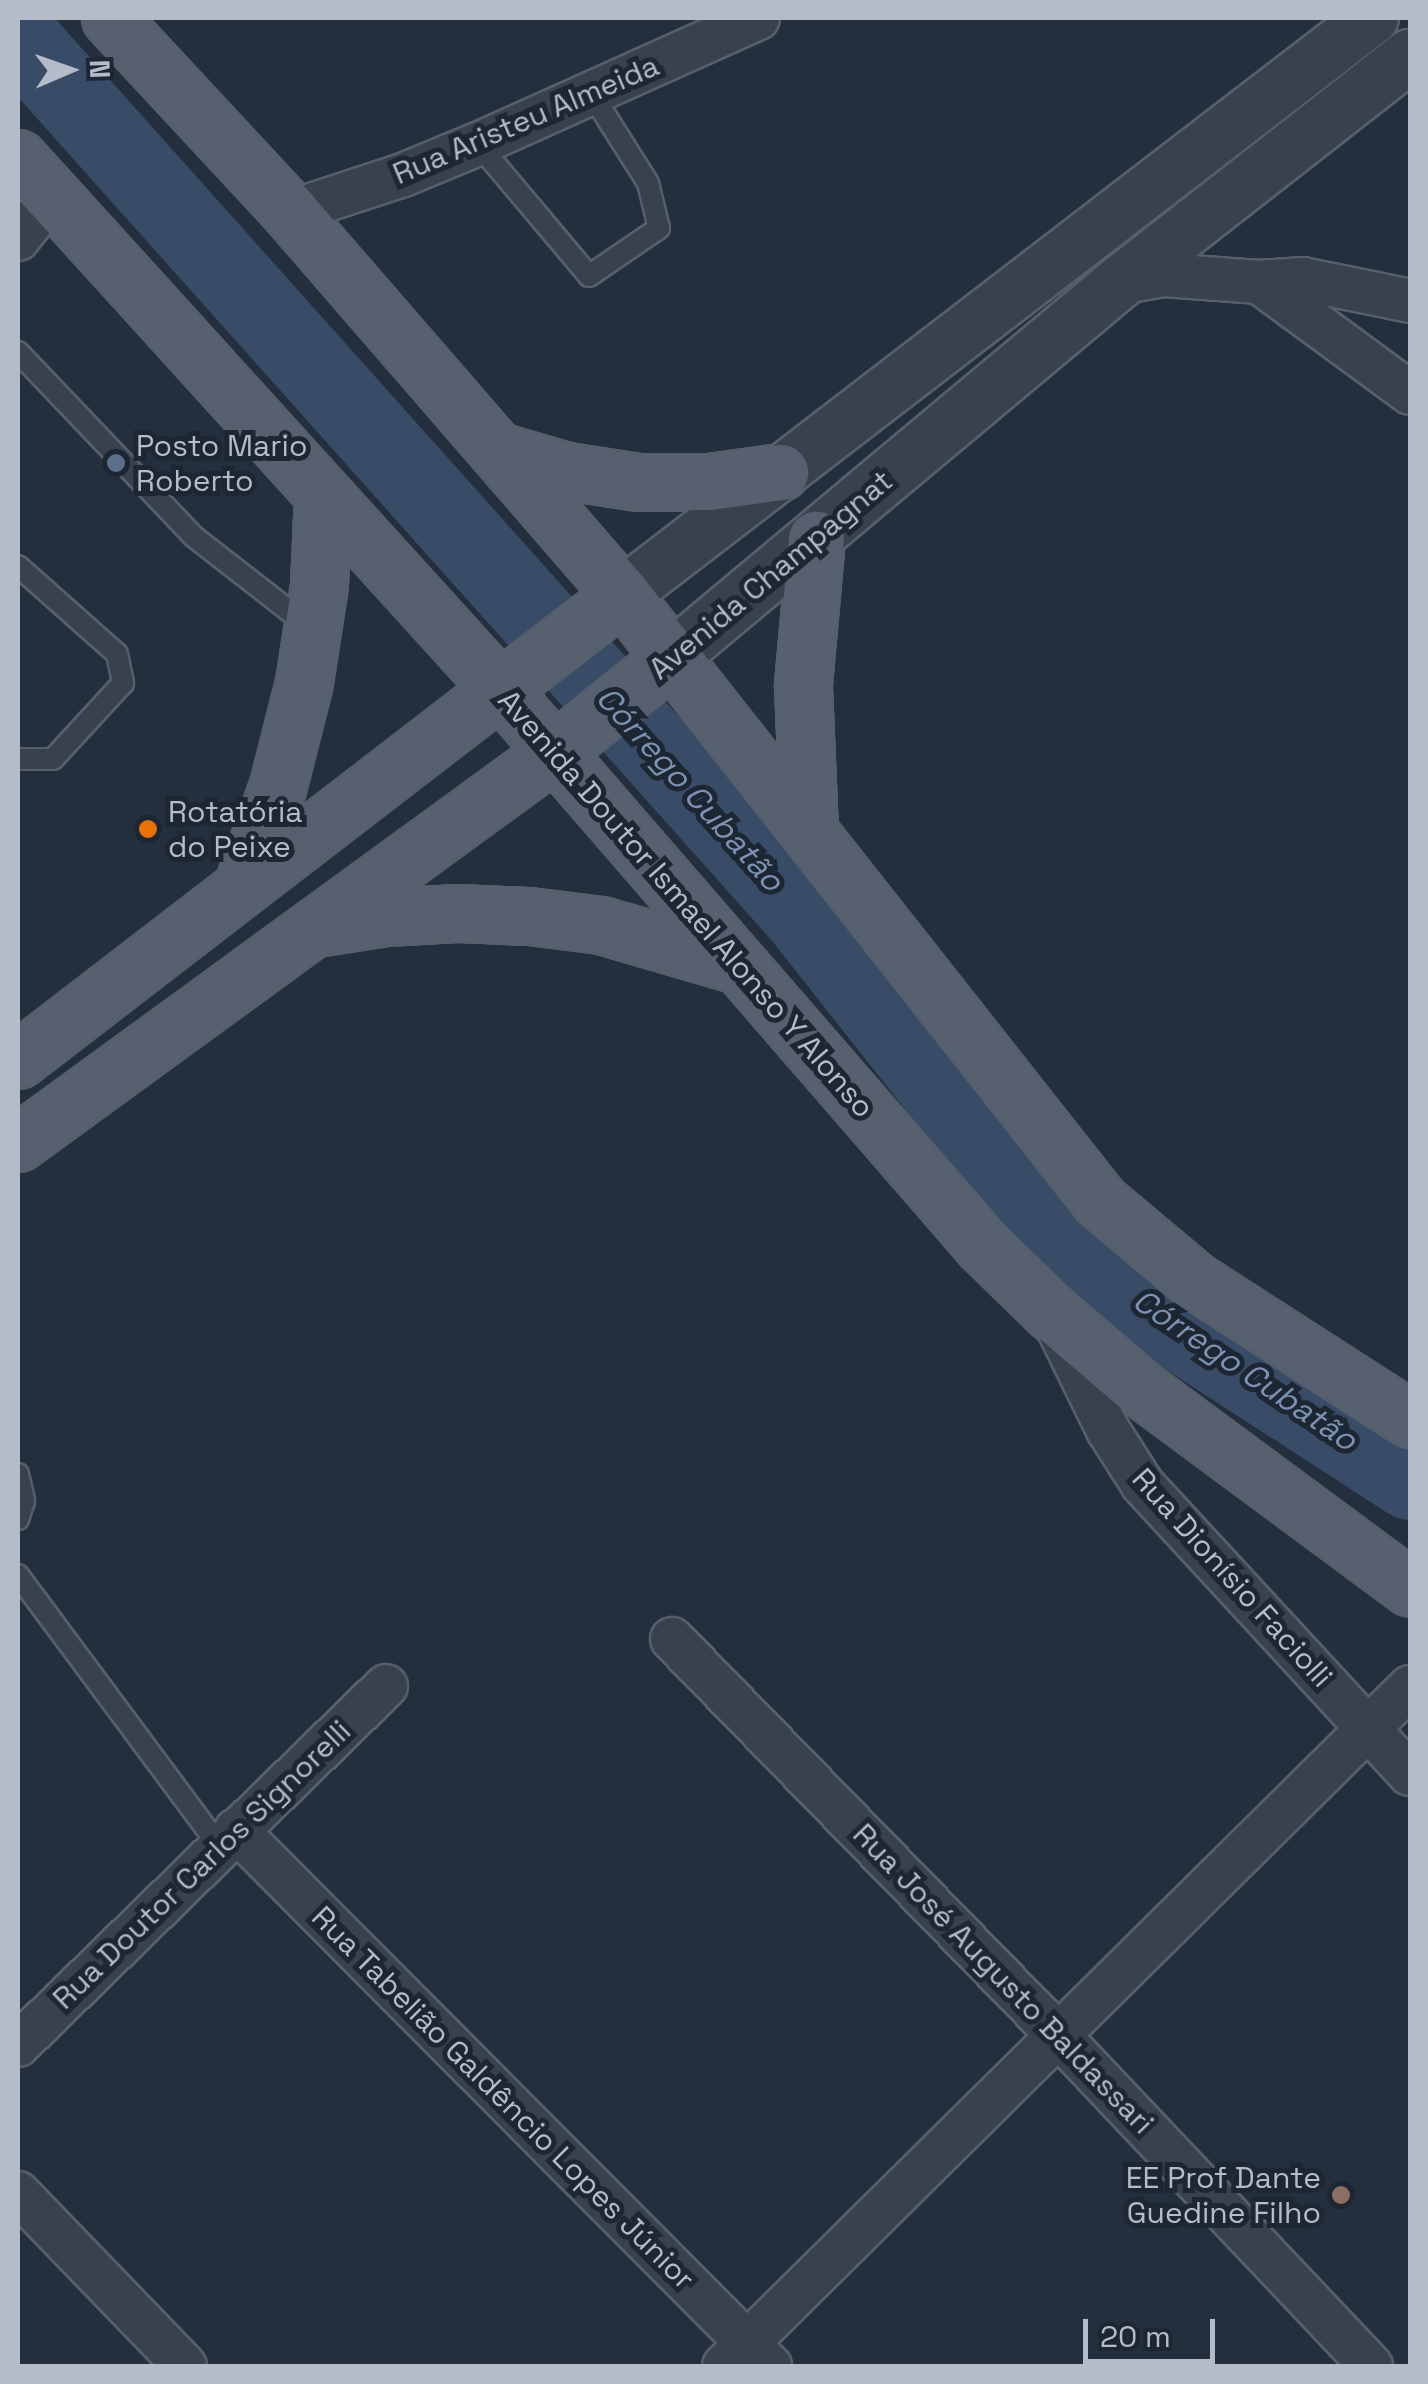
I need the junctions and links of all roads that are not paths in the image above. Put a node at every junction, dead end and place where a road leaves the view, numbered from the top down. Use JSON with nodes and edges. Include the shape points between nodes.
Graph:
{"nodes":[{"id":1,"x":110,"y":18,"type":"edge"},
{"id":2,"x":758,"y":18,"type":"edge"},
{"id":3,"x":1372,"y":18,"type":"edge"},
{"id":4,"x":1410,"y":56,"type":"edge"},
{"id":5,"x":591,"y":93,"type":"junction"},
{"id":6,"x":478,"y":144,"type":"junction"},
{"id":7,"x":36,"y":177,"type":"edge"},
{"id":8,"x":290,"y":212,"type":"junction"},
{"id":9,"x":18,"y":239,"type":"edge"},
{"id":10,"x":1260,"y":282,"type":"junction"},
{"id":11,"x":1119,"y":283,"type":"junction"},
{"id":12,"x":1410,"y":301,"type":"edge"},
{"id":13,"x":18,"y":352,"type":"edge"},
{"id":14,"x":1410,"y":393,"type":"edge"},
{"id":15,"x":498,"y":451,"type":"junction"},
{"id":16,"x":780,"y":472,"type":"junction"},
{"id":17,"x":324,"y":494,"type":"junction"},
{"id":18,"x":816,"y":539,"type":"junction"},
{"id":19,"x":18,"y":566,"type":"edge"},
{"id":20,"x":611,"y":603,"type":"junction"},
{"id":21,"x":313,"y":630,"type":"junction"},
{"id":22,"x":662,"y":666,"type":"junction"},
{"id":23,"x":511,"y":679,"type":"junction"},
{"id":24,"x":562,"y":745,"type":"junction"},
{"id":25,"x":18,"y":759,"type":"edge"},
{"id":26,"x":810,"y":829,"type":"junction"},
{"id":27,"x":243,"y":884,"type":"junction"},
{"id":28,"x":314,"y":928,"type":"junction"},
{"id":29,"x":740,"y":965,"type":"junction"},
{"id":30,"x":18,"y":1060,"type":"edge"},
{"id":31,"x":18,"y":1144,"type":"edge"},
{"id":32,"x":1050,"y":1312,"type":"junction"},
{"id":33,"x":1410,"y":1419,"type":"edge"},
{"id":34,"x":18,"y":1474,"type":"edge"},
{"id":35,"x":18,"y":1519,"type":"edge"},
{"id":36,"x":18,"y":1575,"type":"edge"},
{"id":37,"x":1410,"y":1588,"type":"edge"},
{"id":38,"x":672,"y":1638,"type":"dead end"},
{"id":39,"x":386,"y":1686,"type":"dead end"},
{"id":40,"x":1410,"y":1686,"type":"edge"},
{"id":41,"x":1368,"y":1728,"type":"junction"},
{"id":42,"x":1410,"y":1774,"type":"edge"},
{"id":43,"x":227,"y":1838,"type":"junction"},
{"id":44,"x":1059,"y":2036,"type":"junction"},
{"id":45,"x":18,"y":2045,"type":"edge"},
{"id":46,"x":18,"y":2192,"type":"edge"},
{"id":47,"x":747,"y":2359,"type":"edge"},
{"id":48,"x":184,"y":2366,"type":"edge"},
{"id":49,"x":1371,"y":2366,"type":"edge"}],
"edges":[{"from":1,"to":8,"type":"main road"},
{"from":2,"to":5,"type":"street","name":"Rua Aristeu Almeida"},
{"from":3,"to":16,"type":"street"},
{"from":4,"to":11,"type":"street","name":"Avenida Champagnat"},
{"from":5,"to":6,"type":"street","name":"Rua Aristeu Almeida"},
{"from":5,"to":6,"type":"lane","via":[[648,183],[659,228],[589,276]]},
{"from":6,"to":8,"type":"street","name":"Rua Aristeu Almeida"},
{"from":7,"to":9,"type":"street"},
{"from":7,"to":17,"type":"main road","name":"Avenida Doutor Ismael Alonso Y Alonso"},
{"from":8,"to":15,"type":"main road"},
{"from":10,"to":11,"type":"street","via":[[1164,275]]},
{"from":10,"to":12,"type":"street","via":[[1303,279]]},
{"from":10,"to":14,"type":"street"},
{"from":11,"to":18,"type":"street","name":"Avenida Champagnat"},
{"from":13,"to":21,"type":"lane","via":[[192,536]]},
{"from":15,"to":16,"type":"main road","via":[[638,482]]},
{"from":15,"to":20,"type":"main road"},
{"from":16,"to":20,"type":"street"},
{"from":17,"to":21,"type":"main road"},
{"from":17,"to":23,"type":"main road","name":"Avenida Doutor Ismael Alonso Y Alonso"},
{"from":18,"to":22,"type":"street","name":"Avenida Champagnat"},
{"from":18,"to":26,"type":"main road","via":[[803,684]]},
{"from":19,"to":25,"type":"lane","via":[[116,654],[123,683],[53,758]]},
{"from":20,"to":22,"type":"main road"},
{"from":20,"to":23,"type":"main road"},
{"from":21,"to":27,"type":"main road","via":[[293,734]]},
{"from":22,"to":24,"type":"main road","name":"Avenida Champagnat"},
{"from":22,"to":26,"type":"main road"},
{"from":23,"to":24,"type":"main road","name":"Avenida Doutor Ismael Alonso Y Alonso"},
{"from":23,"to":27,"type":"main road"},
{"from":24,"to":28,"type":"main road","name":"Avenida Champagnat"},
{"from":24,"to":29,"type":"main road","name":"Avenida Doutor Ismael Alonso Y Alonso"},
{"from":26,"to":33,"type":"main road","via":[[1100,1200],[1194,1280]]},
{"from":27,"to":30,"type":"main road"},
{"from":28,"to":29,"type":"main road","via":[[385,916],[529,916],[601,925]]},
{"from":28,"to":31,"type":"main road","name":"Avenida Champagnat"},
{"from":29,"to":32,"type":"main road","name":"Avenida Doutor Ismael Alonso Y Alonso","via":[[982,1246]]},
{"from":32,"to":37,"type":"main road","name":"Avenida Doutor Ismael Alonso Y Alonso"},
{"from":32,"to":41,"type":"street","name":"Rua Dionísio Faciolli","via":[[1142,1485]]},
{"from":34,"to":35,"type":"lane","via":[[24,1500]]},
{"from":36,"to":43,"type":"lane"},
{"from":38,"to":44,"type":"street","name":"Rua José Augusto Baldassari"},
{"from":39,"to":43,"type":"street","name":"Rua Doutor Carlos Signorelli"},
{"from":40,"to":41,"type":"street"},
{"from":41,"to":42,"type":"street","name":"Rua Dionísio Faciolli"},
{"from":41,"to":44,"type":"street"},
{"from":43,"to":45,"type":"street","name":"Rua Doutor Carlos Signorelli"},
{"from":43,"to":47,"type":"street","name":"Rua Tabelião Galdêncio Lopes Júnior"},
{"from":44,"to":47,"type":"street"},
{"from":44,"to":49,"type":"street","name":"Rua José Augusto Baldassari"},
{"from":46,"to":48,"type":"street"}]}
